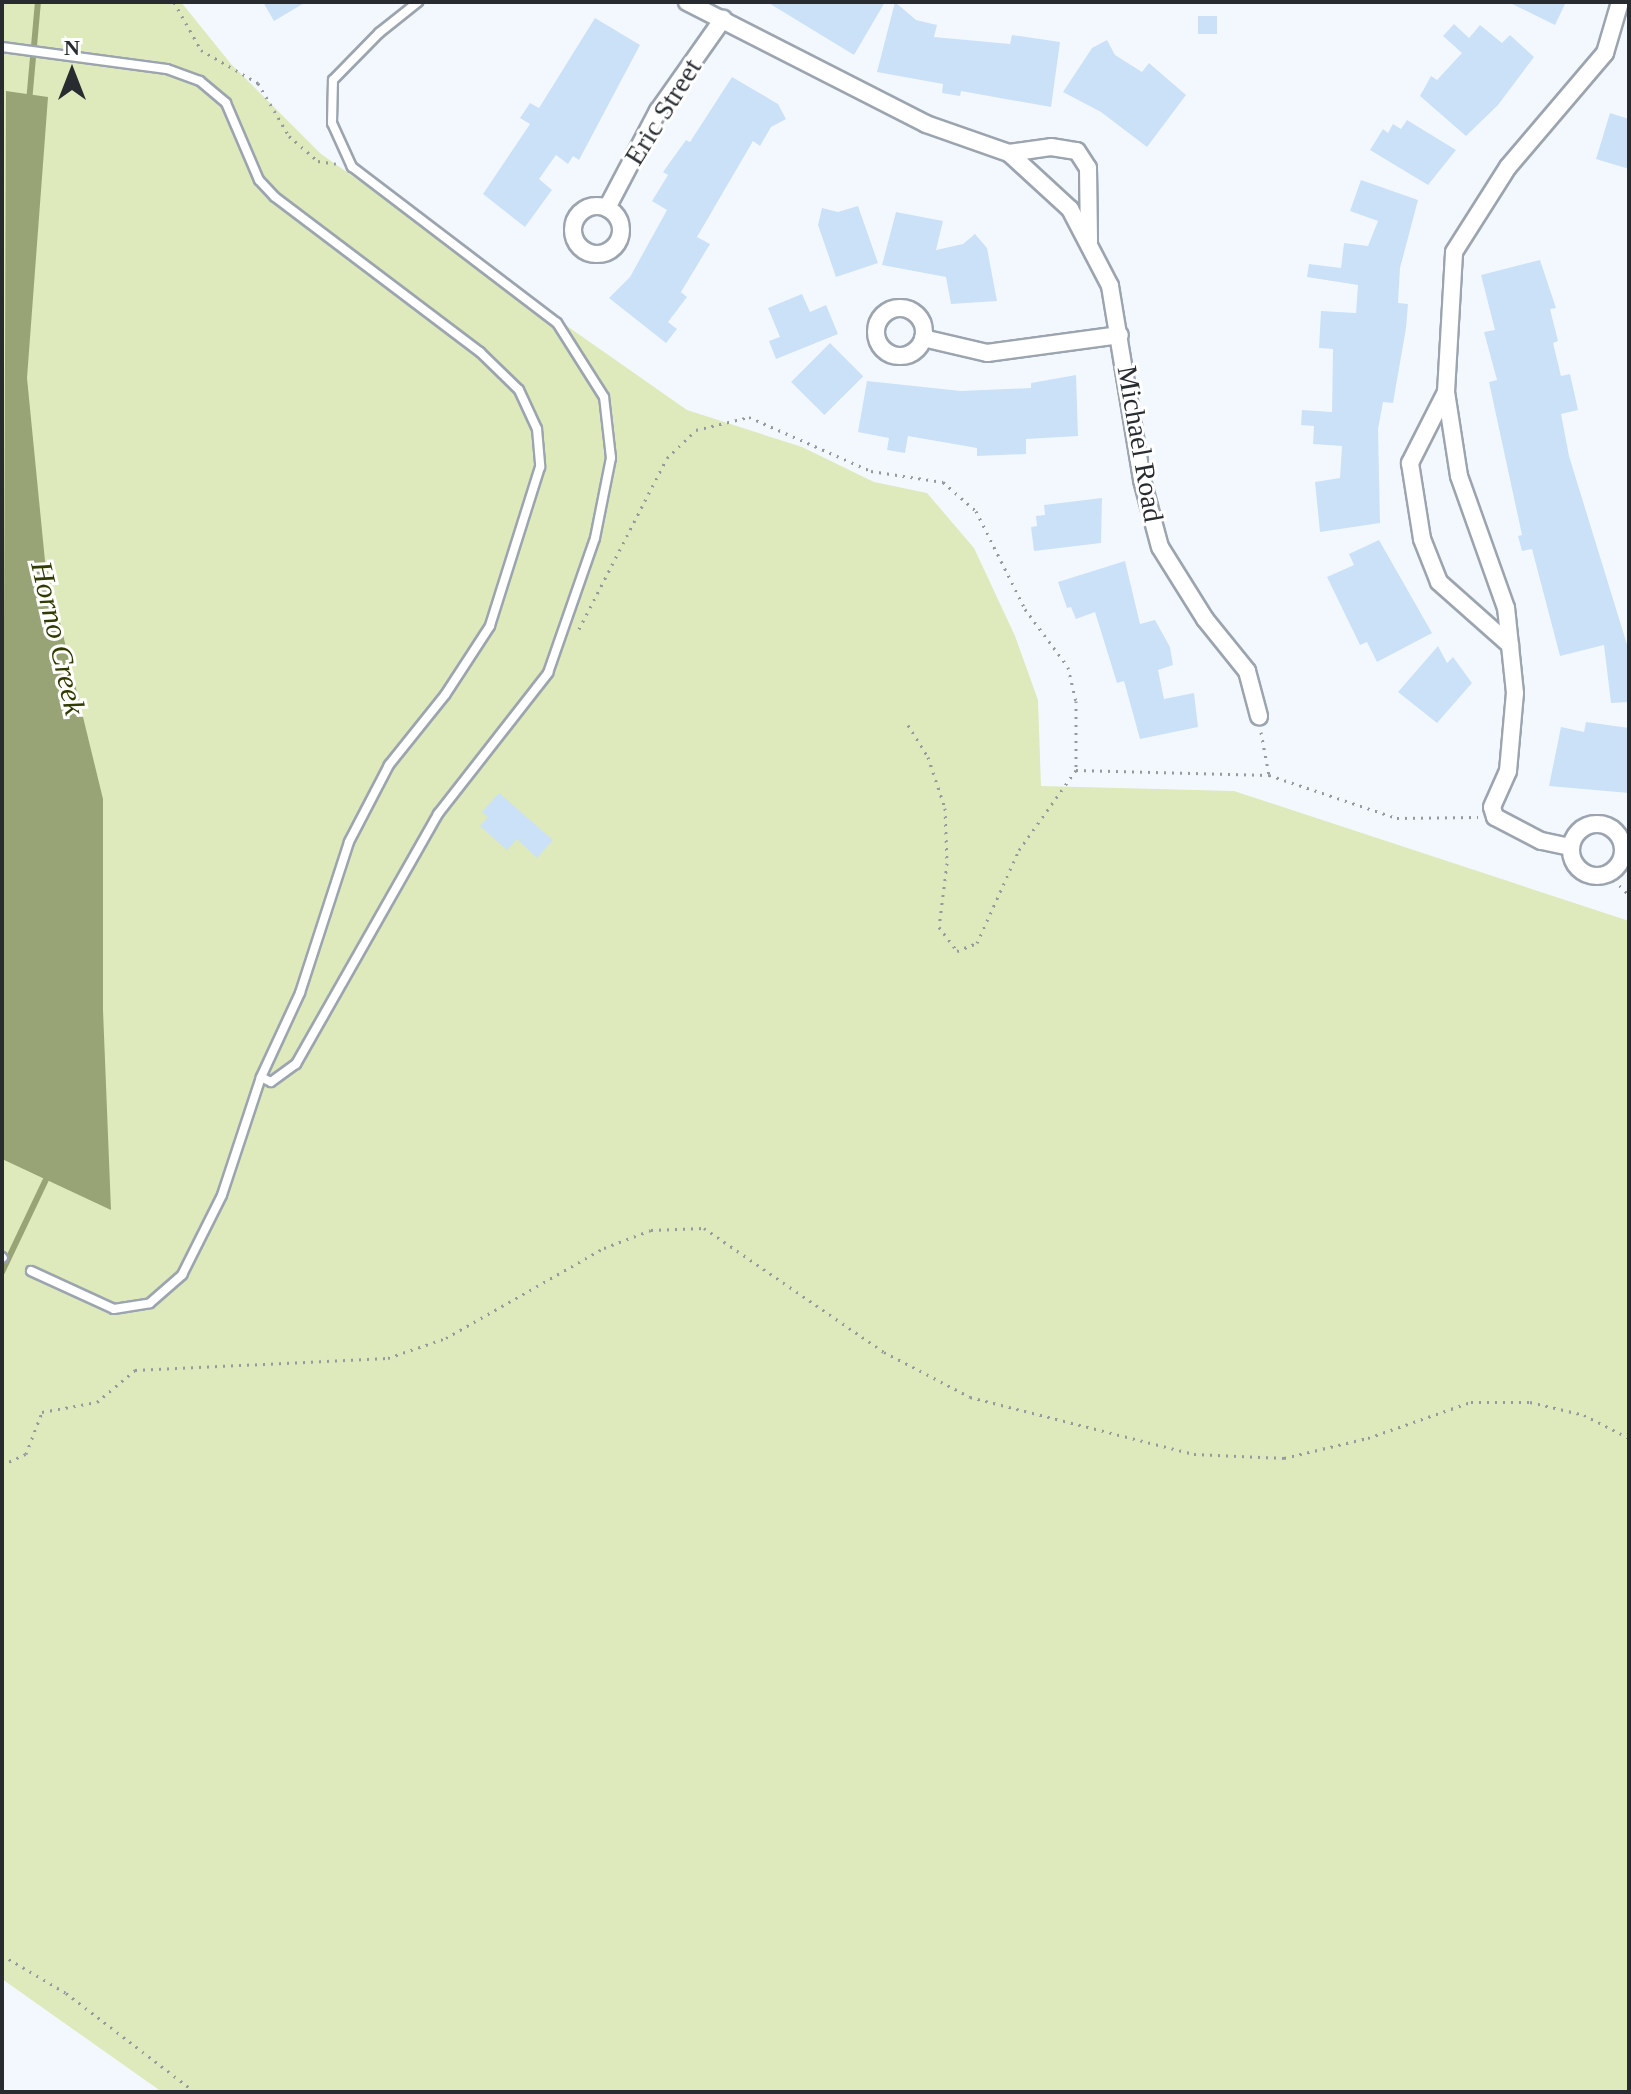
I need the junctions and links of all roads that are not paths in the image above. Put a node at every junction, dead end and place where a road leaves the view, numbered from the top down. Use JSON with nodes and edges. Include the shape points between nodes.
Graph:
{"nodes":[{"id":1,"x":418,"y":2,"type":"edge"},
{"id":2,"x":687,"y":2,"type":"edge"},
{"id":3,"x":1620,"y":2,"type":"edge"},
{"id":4,"x":723,"y":19,"type":"junction"},
{"id":5,"x":2,"y":47,"type":"edge"},
{"id":6,"x":1009,"y":153,"type":"junction"},
{"id":7,"x":607,"y":208,"type":"dead end"},
{"id":8,"x":1089,"y":244,"type":"junction"},
{"id":9,"x":1120,"y":335,"type":"junction"},
{"id":10,"x":923,"y":338,"type":"dead end"},
{"id":11,"x":1446,"y":392,"type":"junction"},
{"id":12,"x":1510,"y":645,"type":"junction"},
{"id":13,"x":1259,"y":716,"type":"road end"},
{"id":14,"x":1570,"y":847,"type":"junction"},
{"id":15,"x":261,"y":1077,"type":"junction"},
{"id":16,"x":31,"y":1271,"type":"dead end"}],
"edges":[{"from":1,"to":15,"type":"lane","via":[[333,80],[332,123],[352,167],[557,323],[604,397],[611,458],[595,538],[548,673],[438,814],[296,1064],[271,1082]]},
{"from":2,"to":4,"type":"street","name":"Michael Road"},
{"from":3,"to":11,"type":"street","via":[[1605,53],[1508,167],[1454,252]]},
{"from":4,"to":6,"type":"street","name":"Michael Road","via":[[912,118]]},
{"from":4,"to":7,"type":"street","name":"Eric Street","via":[[658,111]]},
{"from":5,"to":15,"type":"lane","via":[[167,69],[200,81],[226,103],[259,180],[275,197],[480,352],[519,390],[537,429],[540,467],[490,626],[445,695],[389,765],[349,842],[300,993]]},
{"from":6,"to":8,"type":"street","name":"Michael Road","via":[[1070,209]]},
{"from":6,"to":8,"type":"street","name":"Michael Road","via":[[1051,147],[1077,151],[1088,168]]},
{"from":8,"to":9,"type":"street","name":"Michael Road","via":[[1110,286]]},
{"from":9,"to":10,"type":"street","via":[[987,353]]},
{"from":9,"to":13,"type":"street","name":"Michael Road","via":[[1142,480],[1160,547],[1205,619],[1247,671]]},
{"from":11,"to":12,"type":"street","via":[[1459,476],[1506,608]]},
{"from":11,"to":12,"type":"street","via":[[1410,463],[1422,539],[1439,582]]},
{"from":12,"to":14,"type":"street","via":[[1515,693],[1508,771],[1492,807],[1495,817],[1541,841]]},
{"from":14,"to":14,"type":"street","via":[[1586,826],[1612,829],[1623,853],[1608,874],[1592,877],[1578,869]]},
{"from":15,"to":16,"type":"lane","via":[[222,1195],[182,1275],[150,1303],[114,1309]]}]}
